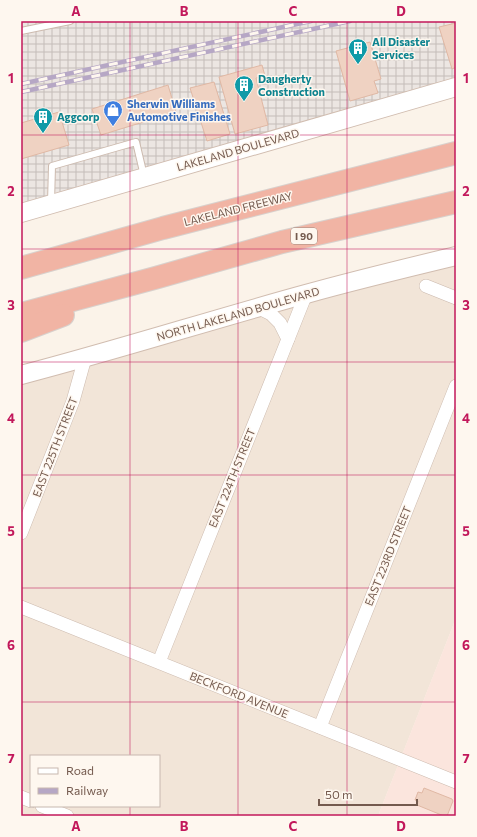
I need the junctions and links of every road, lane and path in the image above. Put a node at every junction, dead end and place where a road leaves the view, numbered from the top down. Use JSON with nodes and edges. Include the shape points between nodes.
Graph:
{"nodes":[{"id":1,"x":70,"y":21,"type":"edge"},
{"id":2,"x":21,"y":31,"type":"edge"},
{"id":3,"x":456,"y":87,"type":"edge"},
{"id":4,"x":456,"y":153,"type":"edge"},
{"id":5,"x":145,"y":178,"type":"junction"},
{"id":6,"x":456,"y":202,"type":"edge"},
{"id":7,"x":51,"y":205,"type":"junction"},
{"id":8,"x":21,"y":213,"type":"edge"},
{"id":9,"x":162,"y":228,"type":"junction"},
{"id":10,"x":21,"y":252,"type":"edge"},
{"id":11,"x":456,"y":256,"type":"edge"},
{"id":12,"x":21,"y":268,"type":"edge"},
{"id":13,"x":155,"y":278,"type":"junction"},
{"id":14,"x":426,"y":286,"type":"dead end"},
{"id":15,"x":306,"y":294,"type":"junction"},
{"id":16,"x":456,"y":298,"type":"edge"},
{"id":17,"x":259,"y":308,"type":"junction"},
{"id":18,"x":21,"y":314,"type":"edge"},
{"id":19,"x":21,"y":332,"type":"edge"},
{"id":20,"x":288,"y":339,"type":"junction"},
{"id":21,"x":84,"y":358,"type":"junction"},
{"id":22,"x":21,"y":375,"type":"edge"},
{"id":23,"x":456,"y":386,"type":"edge"},
{"id":24,"x":21,"y":534,"type":"edge"},
{"id":25,"x":21,"y":607,"type":"edge"},
{"id":26,"x":159,"y":662,"type":"junction"},
{"id":27,"x":320,"y":727,"type":"junction"},
{"id":28,"x":456,"y":782,"type":"edge"},
{"id":29,"x":44,"y":807,"type":"edge"},
{"id":30,"x":67,"y":816,"type":"edge"}],
"edges":[{"from":1,"to":2,"type":"lane"},
{"from":3,"to":5,"type":"street","name":"LAKELAND BOULEVARD"},
{"from":4,"to":9,"type":"highway","name":"LAKELAND FREEWAY"},
{"from":5,"to":7,"type":"street","name":"LAKELAND BOULEVARD"},
{"from":5,"to":7,"type":"lane","via":[[136,142],[52,166]]},
{"from":6,"to":13,"type":"highway","number":"I 90","via":[[282,242]]},
{"from":7,"to":8,"type":"street","name":"LAKELAND BOULEVARD"},
{"from":9,"to":10,"type":"highway"},
{"from":9,"to":12,"type":"highway","name":"LAKELAND FREEWAY"},
{"from":11,"to":15,"type":"street","name":"NORTH LAKELAND BOULEVARD"},
{"from":13,"to":18,"type":"highway","number":"I 90"},
{"from":13,"to":19,"type":"highway"},
{"from":14,"to":16,"type":"street"},
{"from":15,"to":17,"type":"street","name":"NORTH LAKELAND BOULEVARD"},
{"from":15,"to":20,"type":"street","name":"EAST 224TH STREET"},
{"from":17,"to":20,"type":"street","via":[[271,314],[280,323]]},
{"from":17,"to":21,"type":"street","name":"NORTH LAKELAND BOULEVARD"},
{"from":20,"to":26,"type":"street","name":"EAST 224TH STREET"},
{"from":21,"to":22,"type":"street","name":"NORTH LAKELAND BOULEVARD"},
{"from":21,"to":24,"type":"street","name":"EAST 225TH STREET","via":[[74,401]]},
{"from":23,"to":27,"type":"street","name":"EAST 223RD STREET"},
{"from":25,"to":26,"type":"street","name":"BECKFORD AVENUE"},
{"from":26,"to":27,"type":"street","name":"BECKFORD AVENUE"},
{"from":27,"to":28,"type":"street","name":"BECKFORD AVENUE"},
{"from":29,"to":30,"type":"street"}]}
